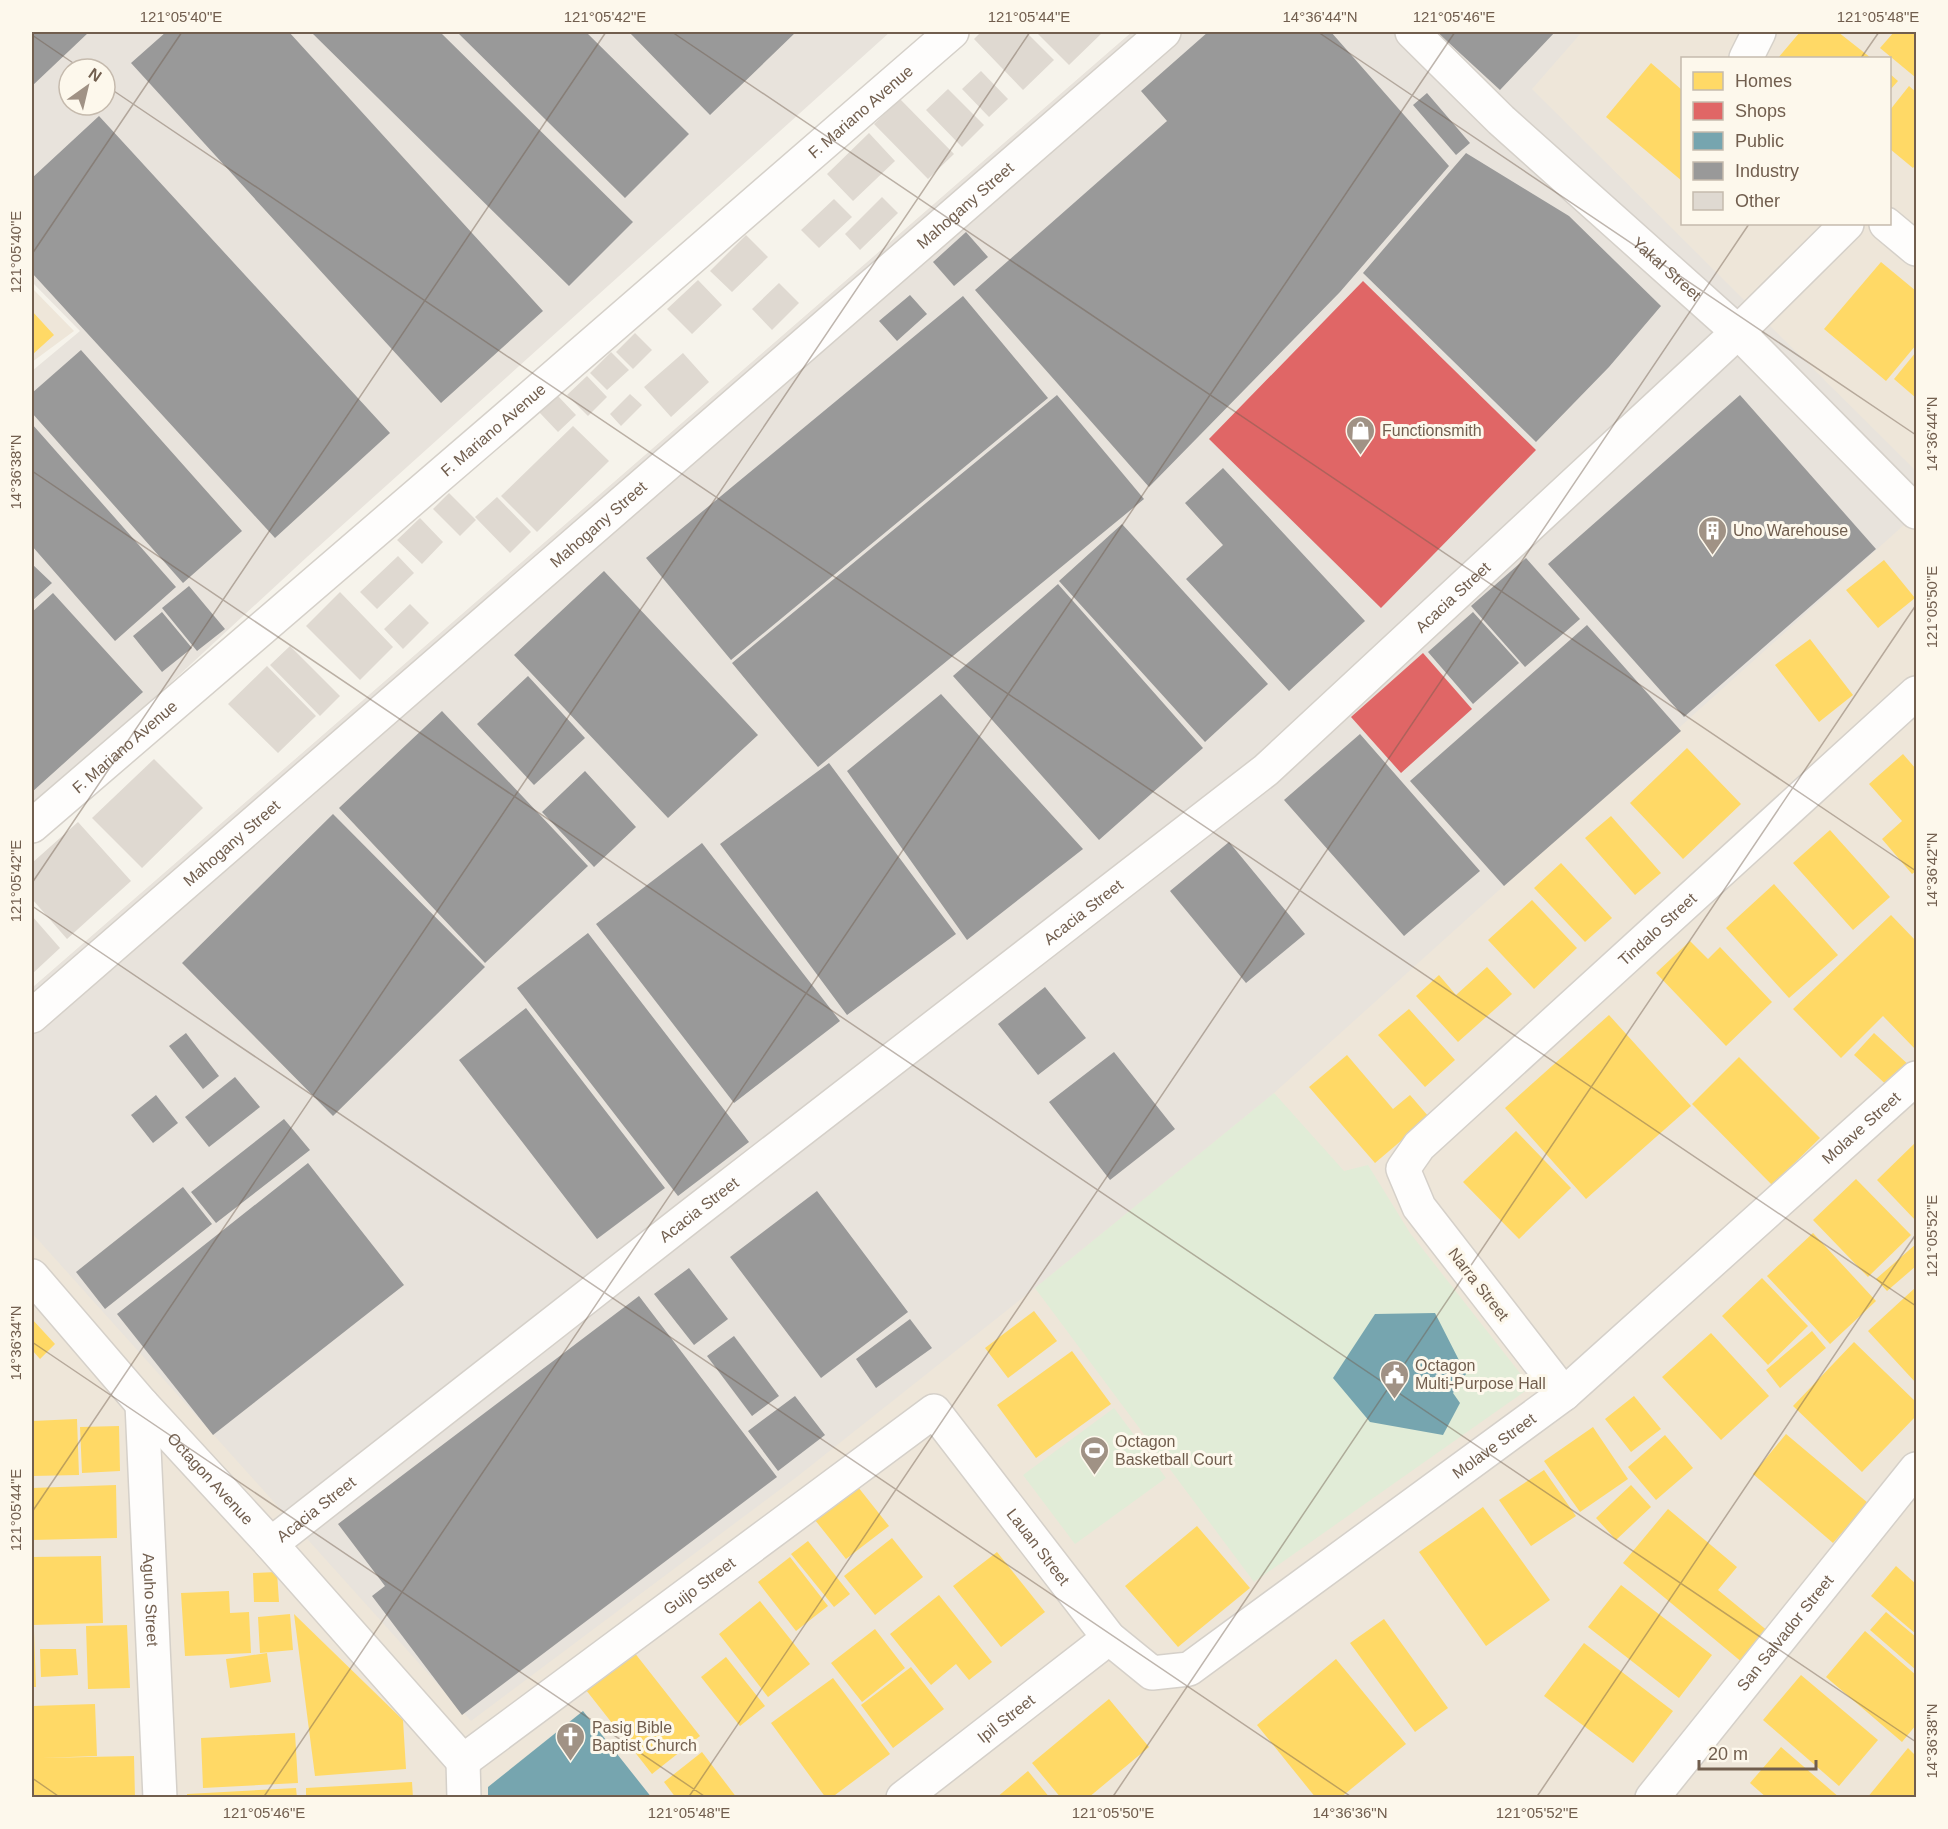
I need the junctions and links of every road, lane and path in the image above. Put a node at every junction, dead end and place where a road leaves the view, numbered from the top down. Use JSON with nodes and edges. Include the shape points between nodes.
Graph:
{"nodes":[{"id":1,"x":952,"y":32,"type":"edge"},
{"id":2,"x":1164,"y":32,"type":"edge"},
{"id":3,"x":1412,"y":32,"type":"edge"},
{"id":4,"x":1759,"y":32,"type":"edge"},
{"id":5,"x":1746,"y":57,"type":"edge"},
{"id":6,"x":1846,"y":225,"type":"edge"},
{"id":7,"x":1887,"y":225,"type":"edge"},
{"id":8,"x":1917,"y":249,"type":"edge"},
{"id":9,"x":1738,"y":332,"type":"junction"},
{"id":10,"x":1917,"y":512,"type":"edge"},
{"id":11,"x":1917,"y":693,"type":"edge"},
{"id":12,"x":32,"y":826,"type":"edge"},
{"id":13,"x":32,"y":1016,"type":"edge"},
{"id":14,"x":1917,"y":1078,"type":"edge"},
{"id":15,"x":1403,"y":1169,"type":"joint"},
{"id":16,"x":32,"y":1276,"type":"edge"},
{"id":17,"x":1564,"y":1394,"type":"junction"},
{"id":18,"x":142,"y":1404,"type":"junction"},
{"id":19,"x":934,"y":1411,"type":"joint"},
{"id":20,"x":1917,"y":1469,"type":"edge"},
{"id":21,"x":272,"y":1544,"type":"junction"},
{"id":22,"x":1109,"y":1638,"type":"junction"},
{"id":23,"x":1152,"y":1673,"type":"joint"},
{"id":24,"x":463,"y":1761,"type":"junction"},
{"id":25,"x":160,"y":1797,"type":"edge"},
{"id":26,"x":464,"y":1797,"type":"edge"},
{"id":27,"x":903,"y":1797,"type":"edge"},
{"id":28,"x":1652,"y":1797,"type":"edge"}],
"edges":[{"from":1,"to":12,"type":"street","name":"F. Mariano Avenue"},
{"from":2,"to":13,"type":"street","name":"Mahogany Street"},
{"from":3,"to":9,"type":"street","name":"Yakal Street","via":[[1501,120]]},
{"from":4,"to":5,"type":"street"},
{"from":6,"to":9,"type":"street","name":"Acacia Street"},
{"from":7,"to":8,"type":"street"},
{"from":9,"to":10,"type":"street","name":"Yakal Street"},
{"from":9,"to":21,"type":"street","name":"Acacia Street","via":[[1266,770]]},
{"from":11,"to":15,"type":"street","name":"Tindalo Street","via":[[1419,1146]]},
{"from":14,"to":17,"type":"street","name":"Molave Street"},
{"from":15,"to":17,"type":"street","name":"Narra Street","via":[[1419,1207]]},
{"from":16,"to":18,"type":"street","name":"Octagon Avenue"},
{"from":17,"to":23,"type":"street","name":"Molave Street","via":[[1189,1669]]},
{"from":18,"to":21,"type":"street","name":"Octagon Avenue"},
{"from":18,"to":25,"type":"street","name":"Aguho Street"},
{"from":19,"to":22,"type":"street","name":"Lauan Street"},
{"from":19,"to":24,"type":"street","name":"Guijo Street"},
{"from":20,"to":28,"type":"street","name":"San Salvador Street"},
{"from":21,"to":24,"type":"street","name":"Octagon Avenue"},
{"from":22,"to":23,"type":"street","name":"Lauan Street"},
{"from":22,"to":27,"type":"street","name":"Ipil Street"},
{"from":24,"to":26,"type":"street"}]}
